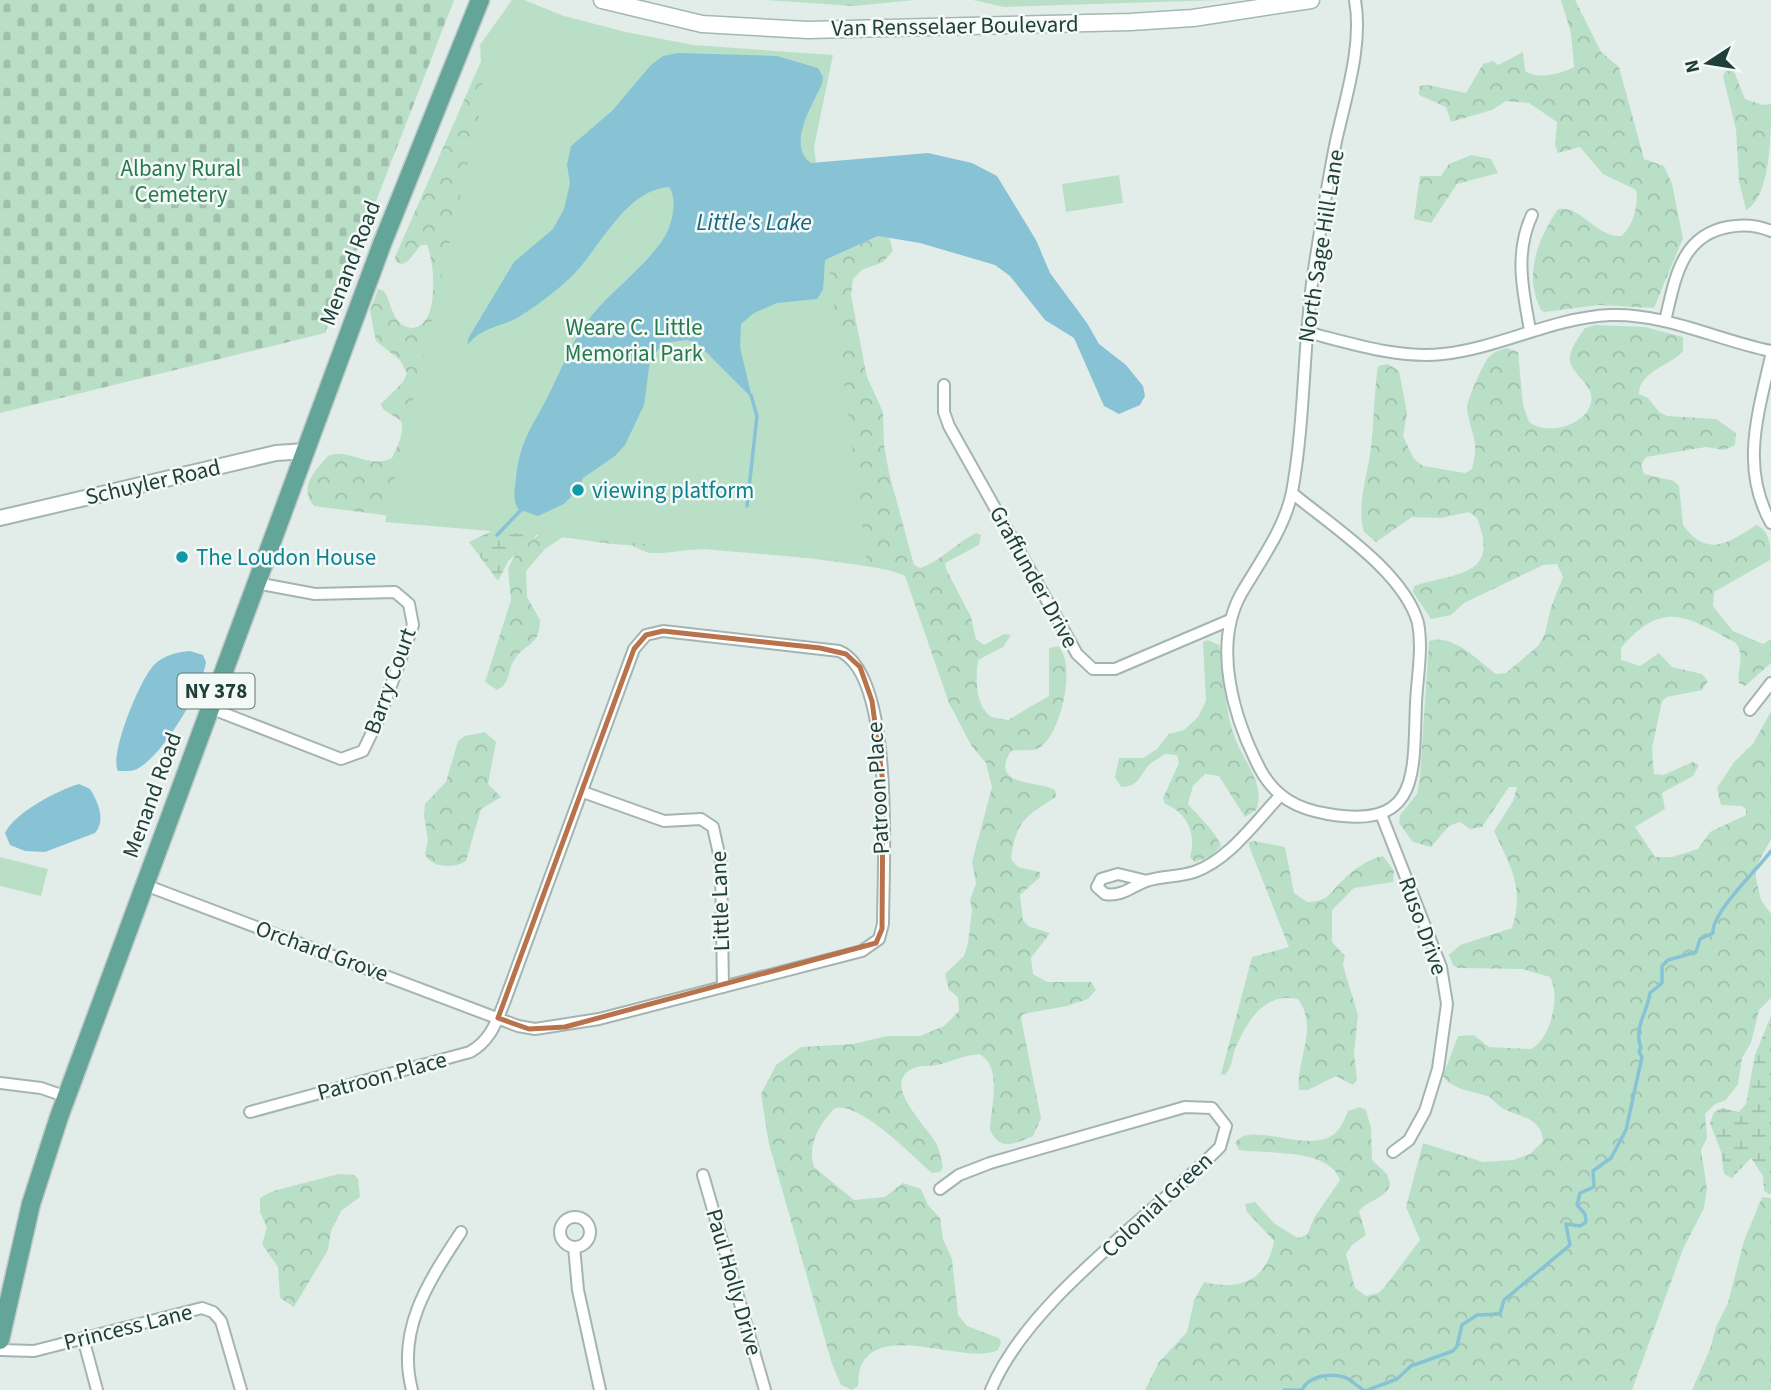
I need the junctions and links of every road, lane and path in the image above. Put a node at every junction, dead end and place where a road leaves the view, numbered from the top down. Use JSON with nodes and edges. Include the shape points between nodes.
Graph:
{"nodes":[{"id":1,"x":480,"y":0,"type":"edge"},
{"id":2,"x":602,"y":0,"type":"edge"},
{"id":3,"x":1311,"y":0,"type":"edge"},
{"id":4,"x":1355,"y":0,"type":"edge"},
{"id":5,"x":1532,"y":215,"type":"dead end"},
{"id":6,"x":1771,"y":231,"type":"edge"},
{"id":7,"x":1665,"y":321,"type":"junction"},
{"id":8,"x":1530,"y":330,"type":"junction"},
{"id":9,"x":1307,"y":332,"type":"junction"},
{"id":10,"x":1771,"y":353,"type":"edge"},
{"id":11,"x":944,"y":385,"type":"dead end"},
{"id":12,"x":306,"y":451,"type":"junction"},
{"id":13,"x":1292,"y":493,"type":"junction"},
{"id":14,"x":0,"y":518,"type":"edge"},
{"id":15,"x":1771,"y":523,"type":"edge"},
{"id":16,"x":256,"y":583,"type":"junction"},
{"id":17,"x":1230,"y":620,"type":"junction"},
{"id":18,"x":1771,"y":684,"type":"edge"},
{"id":19,"x":210,"y":708,"type":"junction"},
{"id":20,"x":1750,"y":710,"type":"dead end"},
{"id":21,"x":583,"y":792,"type":"junction"},
{"id":22,"x":1280,"y":796,"type":"junction"},
{"id":23,"x":1381,"y":814,"type":"junction"},
{"id":24,"x":1147,"y":881,"type":"dead end"},
{"id":25,"x":145,"y":885,"type":"junction"},
{"id":26,"x":723,"y":987,"type":"junction"},
{"id":27,"x":498,"y":1018,"type":"junction"},
{"id":28,"x":0,"y":1083,"type":"edge"},
{"id":29,"x":66,"y":1097,"type":"junction"},
{"id":30,"x":250,"y":1112,"type":"dead end"},
{"id":31,"x":1393,"y":1152,"type":"dead end"},
{"id":32,"x":703,"y":1174,"type":"dead end"},
{"id":33,"x":940,"y":1189,"type":"dead end"},
{"id":34,"x":461,"y":1232,"type":"dead end"},
{"id":35,"x":574,"y":1247,"type":"dead end"},
{"id":36,"x":83,"y":1338,"type":"junction"},
{"id":37,"x":0,"y":1340,"type":"edge"},
{"id":38,"x":0,"y":1350,"type":"edge"},
{"id":39,"x":97,"y":1390,"type":"edge"},
{"id":40,"x":241,"y":1390,"type":"edge"},
{"id":41,"x":412,"y":1390,"type":"edge"},
{"id":42,"x":600,"y":1390,"type":"edge"},
{"id":43,"x":765,"y":1390,"type":"edge"},
{"id":44,"x":991,"y":1390,"type":"edge"}],
"edges":[{"from":1,"to":12,"type":"main road","name":"Menand Road","number":"NY 378","via":[[382,244]]},
{"from":2,"to":3,"type":"main road","name":"Van Rensselaer Boulevard","via":[[702,24],[808,30],[1130,22],[1193,18]]},
{"from":4,"to":9,"type":"street","name":"North Sage Hill Lane","via":[[1352,64]]},
{"from":5,"to":8,"type":"street","via":[[1520,266]]},
{"from":6,"to":7,"type":"street","via":[[1732,226],[1695,242],[1680,265]]},
{"from":7,"to":8,"type":"street","via":[[1598,316]]},
{"from":7,"to":10,"type":"street"},
{"from":8,"to":9,"type":"street","via":[[1463,351],[1430,355],[1388,351]]},
{"from":9,"to":13,"type":"street","name":"North Sage Hill Lane"},
{"from":10,"to":15,"type":"street","via":[[1752,460],[1759,498]]},
{"from":11,"to":17,"type":"street","name":"Graffunder Drive","via":[[949,426],[1057,623],[1088,666],[1099,671],[1115,669]]},
{"from":12,"to":14,"type":"street","name":"Schuyler Road","via":[[276,453]]},
{"from":12,"to":16,"type":"main road","name":"Menand Road","number":"NY 378"},
{"from":13,"to":17,"type":"street","name":"North Sage Hill Lane"},
{"from":13,"to":23,"type":"street","via":[[1392,578],[1418,624],[1413,772],[1402,797]]},
{"from":16,"to":19,"type":"main road","name":"Menand Road","number":"NY 378"},
{"from":16,"to":19,"type":"street","name":"Barry Court","via":[[315,594],[388,591],[407,601],[413,625],[363,751],[341,759]]},
{"from":17,"to":22,"type":"street","via":[[1229,665],[1236,709],[1259,767]]},
{"from":18,"to":20,"type":"street"},
{"from":19,"to":25,"type":"main road","name":"Menand Road","number":"NY 378"},
{"from":21,"to":26,"type":"street","name":"Little Lane","via":[[664,821],[701,819],[713,827],[721,863]]},
{"from":21,"to":26,"type":"street","name":"Patroon Place","via":[[634,649],[650,632],[831,650],[846,654],[860,667],[872,701],[882,773],[881,934],[862,951]]},
{"from":21,"to":27,"type":"street","name":"Patroon Place"},
{"from":22,"to":23,"type":"street","via":[[1326,814]]},
{"from":22,"to":24,"type":"street","via":[[1205,867]]},
{"from":23,"to":31,"type":"street","name":"Ruso Drive","via":[[1440,967],[1447,1004],[1438,1069],[1425,1111],[1409,1140]]},
{"from":25,"to":27,"type":"street","name":"Orchard Grove"},
{"from":25,"to":29,"type":"main road","name":"Menand Road","number":"NY 378"},
{"from":26,"to":27,"type":"street","name":"Patroon Place","via":[[552,1029],[524,1028]]},
{"from":27,"to":30,"type":"street","name":"Patroon Place","via":[[483,1044],[470,1052]]},
{"from":28,"to":29,"type":"street","via":[[41,1087]]},
{"from":29,"to":37,"type":"main road","name":"Menand Road","number":"NY 378","via":[[31,1204]]},
{"from":32,"to":43,"type":"street","name":"Paul Holly Drive"},
{"from":33,"to":44,"type":"street","name":"Colonial Green","via":[[958,1175],[990,1163],[1185,1107],[1212,1108],[1226,1126],[1220,1147],[1103,1254],[1033,1326],[1008,1357]]},
{"from":34,"to":41,"type":"street","via":[[428,1282],[414,1314],[408,1354]]},
{"from":35,"to":42,"type":"street","via":[[578,1290]]},
{"from":36,"to":38,"type":"street","name":"Princess Lane","via":[[34,1351]]},
{"from":36,"to":39,"type":"street"},
{"from":36,"to":40,"type":"street","name":"Princess Lane","via":[[194,1309],[210,1310],[223,1325]]}]}
